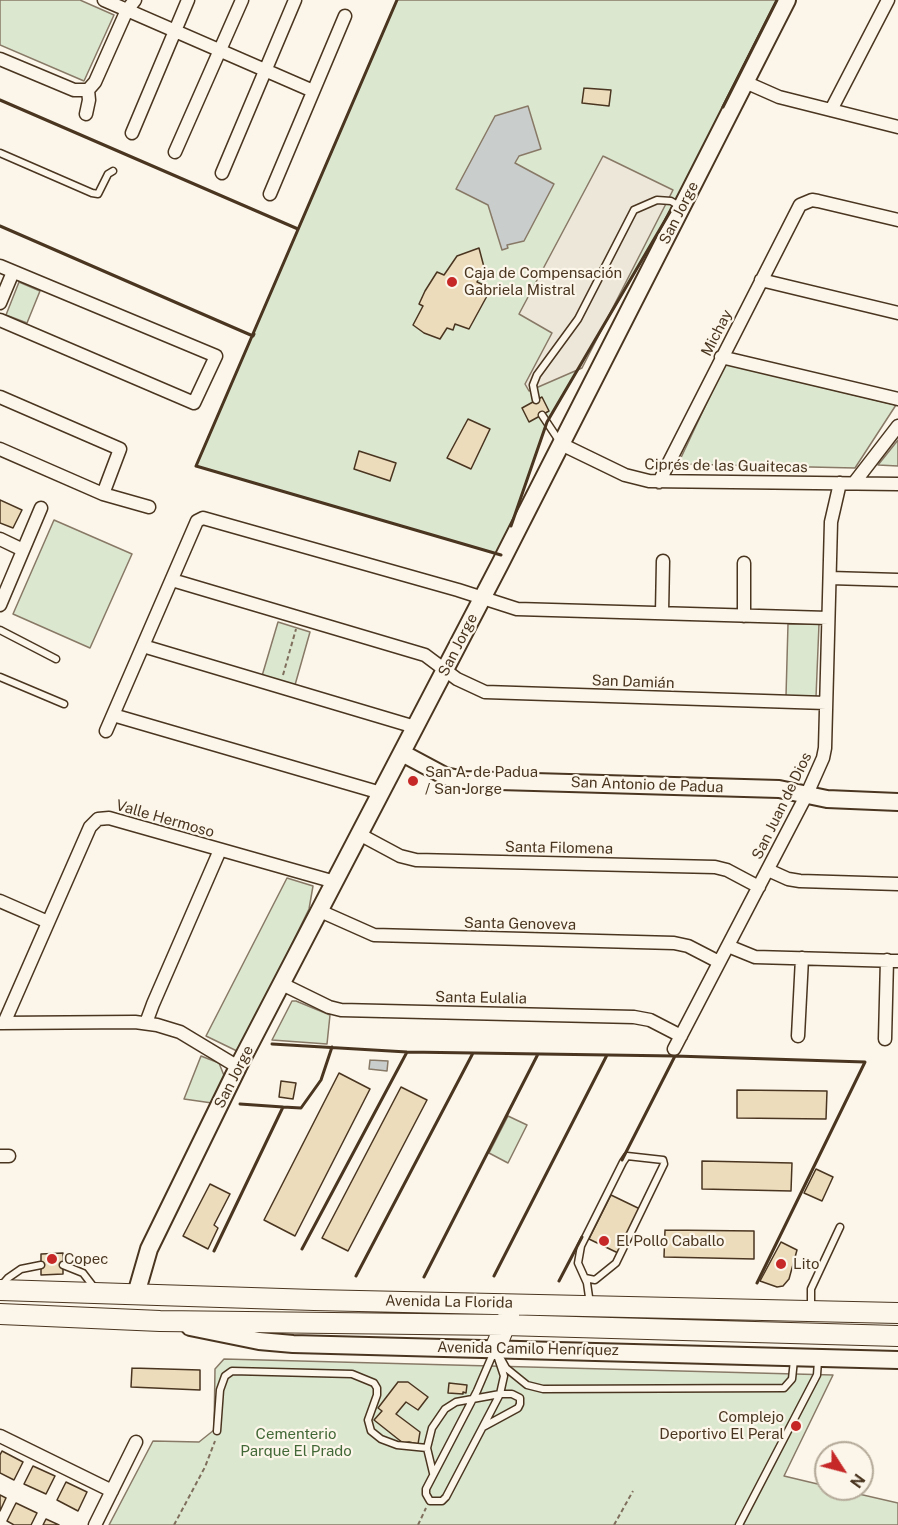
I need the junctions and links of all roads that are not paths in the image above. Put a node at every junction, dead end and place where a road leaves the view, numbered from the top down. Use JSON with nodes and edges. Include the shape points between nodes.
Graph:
{"nodes":[{"id":1,"x":104,"y":0,"type":"edge"},
{"id":2,"x":188,"y":0,"type":"edge"},
{"id":3,"x":242,"y":0,"type":"edge"},
{"id":4,"x":295,"y":0,"type":"edge"},
{"id":5,"x":787,"y":0,"type":"edge"},
{"id":6,"x":888,"y":0,"type":"edge"},
{"id":7,"x":131,"y":5,"type":"edge"},
{"id":8,"x":345,"y":16,"type":"dead end"},
{"id":9,"x":175,"y":31,"type":"junction"},
{"id":10,"x":220,"y":50,"type":"junction"},
{"id":11,"x":0,"y":59,"type":"edge"},
{"id":12,"x":266,"y":70,"type":"junction"},
{"id":13,"x":745,"y":82,"type":"junction"},
{"id":14,"x":88,"y":90,"type":"junction"},
{"id":15,"x":313,"y":91,"type":"junction"},
{"id":16,"x":831,"y":110,"type":"junction"},
{"id":17,"x":86,"y":114,"type":"dead end"},
{"id":18,"x":898,"y":127,"type":"edge"},
{"id":19,"x":132,"y":133,"type":"dead end"},
{"id":20,"x":175,"y":152,"type":"dead end"},
{"id":21,"x":0,"y":153,"type":"edge"},
{"id":22,"x":113,"y":171,"type":"dead end"},
{"id":23,"x":222,"y":173,"type":"dead end"},
{"id":24,"x":270,"y":194,"type":"dead end"},
{"id":25,"x":682,"y":207,"type":"junction"},
{"id":26,"x":898,"y":220,"type":"edge"},
{"id":27,"x":0,"y":266,"type":"edge"},
{"id":28,"x":13,"y":272,"type":"junction"},
{"id":29,"x":760,"y":280,"type":"junction"},
{"id":30,"x":0,"y":303,"type":"edge"},
{"id":31,"x":898,"y":312,"type":"edge"},
{"id":32,"x":0,"y":320,"type":"edge"},
{"id":33,"x":721,"y":357,"type":"junction"},
{"id":34,"x":0,"y":397,"type":"edge"},
{"id":35,"x":898,"y":399,"type":"edge"},
{"id":36,"x":536,"y":400,"type":"dead end"},
{"id":37,"x":542,"y":415,"type":"dead end"},
{"id":38,"x":898,"y":426,"type":"edge"},
{"id":39,"x":561,"y":444,"type":"junction"},
{"id":40,"x":0,"y":449,"type":"edge"},
{"id":41,"x":659,"y":482,"type":"junction"},
{"id":42,"x":840,"y":483,"type":"junction"},
{"id":43,"x":854,"y":483,"type":"junction"},
{"id":44,"x":898,"y":484,"type":"edge"},
{"id":45,"x":103,"y":494,"type":"junction"},
{"id":46,"x":149,"y":507,"type":"dead end"},
{"id":47,"x":41,"y":508,"type":"dead end"},
{"id":48,"x":0,"y":539,"type":"edge"},
{"id":49,"x":23,"y":550,"type":"junction"},
{"id":50,"x":663,"y":561,"type":"dead end"},
{"id":51,"x":744,"y":563,"type":"dead end"},
{"id":52,"x":830,"y":578,"type":"junction"},
{"id":53,"x":172,"y":580,"type":"junction"},
{"id":54,"x":898,"y":580,"type":"edge"},
{"id":55,"x":483,"y":597,"type":"junction"},
{"id":56,"x":0,"y":605,"type":"edge"},
{"id":57,"x":662,"y":613,"type":"junction"},
{"id":58,"x":744,"y":616,"type":"junction"},
{"id":59,"x":828,"y":618,"type":"junction"},
{"id":60,"x":0,"y":630,"type":"edge"},
{"id":61,"x":143,"y":646,"type":"junction"},
{"id":62,"x":56,"y":659,"type":"dead end"},
{"id":63,"x":446,"y":669,"type":"junction"},
{"id":64,"x":0,"y":677,"type":"edge"},
{"id":65,"x":826,"y":702,"type":"junction"},
{"id":66,"x":64,"y":704,"type":"dead end"},
{"id":67,"x":113,"y":715,"type":"junction"},
{"id":68,"x":415,"y":727,"type":"junction"},
{"id":69,"x":106,"y":731,"type":"dead end"},
{"id":70,"x":402,"y":753,"type":"junction"},
{"id":71,"x":381,"y":794,"type":"junction"},
{"id":72,"x":807,"y":794,"type":"junction"},
{"id":73,"x":898,"y":802,"type":"edge"},
{"id":74,"x":359,"y":834,"type":"junction"},
{"id":75,"x":220,"y":850,"type":"junction"},
{"id":76,"x":768,"y":870,"type":"junction"},
{"id":77,"x":334,"y":882,"type":"junction"},
{"id":78,"x":898,"y":884,"type":"edge"},
{"id":79,"x":759,"y":887,"type":"junction"},
{"id":80,"x":0,"y":901,"type":"edge"},
{"id":81,"x":320,"y":911,"type":"junction"},
{"id":82,"x":48,"y":922,"type":"junction"},
{"id":83,"x":728,"y":946,"type":"junction"},
{"id":84,"x":802,"y":958,"type":"junction"},
{"id":85,"x":892,"y":961,"type":"edge"},
{"id":86,"x":719,"y":962,"type":"junction"},
{"id":87,"x":282,"y":984,"type":"junction"},
{"id":88,"x":2,"y":1023,"type":"edge"},
{"id":89,"x":146,"y":1023,"type":"junction"},
{"id":90,"x":681,"y":1036,"type":"junction"},
{"id":91,"x":798,"y":1036,"type":"dead end"},
{"id":92,"x":885,"y":1039,"type":"dead end"},
{"id":93,"x":674,"y":1049,"type":"dead end"},
{"id":94,"x":238,"y":1067,"type":"junction"},
{"id":95,"x":840,"y":1227,"type":"dead end"},
{"id":96,"x":41,"y":1265,"type":"dead end"},
{"id":97,"x":63,"y":1265,"type":"dead end"},
{"id":98,"x":585,"y":1278,"type":"junction"},
{"id":99,"x":0,"y":1290,"type":"edge"},
{"id":100,"x":98,"y":1293,"type":"junction"},
{"id":101,"x":136,"y":1294,"type":"junction"},
{"id":102,"x":536,"y":1304,"type":"junction"},
{"id":103,"x":590,"y":1305,"type":"junction"},
{"id":104,"x":811,"y":1311,"type":"junction"},
{"id":105,"x":898,"y":1313,"type":"edge"},
{"id":106,"x":0,"y":1314,"type":"edge"},
{"id":107,"x":160,"y":1321,"type":"junction"},
{"id":108,"x":504,"y":1325,"type":"junction"},
{"id":109,"x":898,"y":1336,"type":"edge"},
{"id":110,"x":495,"y":1348,"type":"junction"},
{"id":111,"x":794,"y":1356,"type":"junction"},
{"id":112,"x":818,"y":1357,"type":"junction"},
{"id":113,"x":898,"y":1360,"type":"edge"},
{"id":114,"x":500,"y":1394,"type":"junction"},
{"id":115,"x":472,"y":1398,"type":"junction"},
{"id":116,"x":483,"y":1427,"type":"junction"},
{"id":117,"x":218,"y":1431,"type":"road end"},
{"id":118,"x":0,"y":1436,"type":"edge"},
{"id":119,"x":136,"y":1442,"type":"dead end"},
{"id":120,"x":427,"y":1448,"type":"junction"},
{"id":121,"x":433,"y":1474,"type":"junction"},
{"id":122,"x":112,"y":1491,"type":"junction"},
{"id":123,"x":95,"y":1525,"type":"edge"},
{"id":124,"x":739,"y":1525,"type":"edge"}],
"edges":[{"from":1,"to":7,"type":"street"},
{"from":2,"to":9,"type":"street"},
{"from":3,"to":10,"type":"street"},
{"from":4,"to":12,"type":"street"},
{"from":5,"to":13,"type":"street","name":"San Jorge"},
{"from":6,"to":16,"type":"street"},
{"from":7,"to":9,"type":"street"},
{"from":7,"to":14,"type":"street"},
{"from":8,"to":15,"type":"street"},
{"from":9,"to":10,"type":"street"},
{"from":9,"to":19,"type":"street"},
{"from":10,"to":12,"type":"street"},
{"from":10,"to":20,"type":"street"},
{"from":11,"to":14,"type":"street","via":[[74,90]]},
{"from":12,"to":15,"type":"street"},
{"from":12,"to":23,"type":"street"},
{"from":13,"to":16,"type":"street","via":[[779,97]]},
{"from":13,"to":25,"type":"street","name":"San Jorge"},
{"from":14,"to":17,"type":"street"},
{"from":15,"to":24,"type":"street"},
{"from":16,"to":18,"type":"street"},
{"from":21,"to":22,"type":"lane","via":[[98,194]]},
{"from":25,"to":36,"type":"lane","via":[[657,200],[634,210],[578,319],[537,375],[533,385]]},
{"from":25,"to":39,"type":"street","name":"San Jorge"},
{"from":26,"to":29,"type":"street","name":"Michay","via":[[818,201],[805,202],[796,210]]},
{"from":27,"to":28,"type":"street"},
{"from":28,"to":30,"type":"street"},
{"from":28,"to":32,"type":"street","via":[[216,356],[194,403]]},
{"from":29,"to":31,"type":"street"},
{"from":29,"to":33,"type":"street","name":"Michay"},
{"from":33,"to":35,"type":"street"},
{"from":33,"to":41,"type":"street","name":"Michay"},
{"from":34,"to":45,"type":"street","via":[[120,449]]},
{"from":37,"to":39,"type":"lane"},
{"from":38,"to":43,"type":"street"},
{"from":39,"to":41,"type":"street","name":"Ciprés de las Guaitecas","via":[[626,475]]},
{"from":39,"to":55,"type":"street","name":"San Jorge"},
{"from":40,"to":45,"type":"street"},
{"from":41,"to":42,"type":"street","name":"Ciprés de las Guaitecas"},
{"from":42,"to":43,"type":"street","name":"Ciprés de las Guaitecas"},
{"from":42,"to":52,"type":"street","name":"San Juan de Dios","via":[[831,522]]},
{"from":43,"to":44,"type":"street","name":"Ciprés de las Guaitecas"},
{"from":45,"to":46,"type":"street"},
{"from":47,"to":49,"type":"street"},
{"from":48,"to":49,"type":"street"},
{"from":49,"to":56,"type":"street"},
{"from":50,"to":57,"type":"street"},
{"from":51,"to":58,"type":"street"},
{"from":52,"to":54,"type":"street"},
{"from":52,"to":59,"type":"street","name":"San Juan de Dios"},
{"from":53,"to":55,"type":"street","via":[[200,518]]},
{"from":53,"to":61,"type":"street"},
{"from":53,"to":63,"type":"street","name":"San Damián","via":[[425,655]]},
{"from":55,"to":57,"type":"street","via":[[526,610]]},
{"from":55,"to":63,"type":"street","name":"San Jorge"},
{"from":57,"to":58,"type":"street"},
{"from":58,"to":59,"type":"street"},
{"from":59,"to":65,"type":"street","name":"San Juan de Dios"},
{"from":60,"to":62,"type":"lane"},
{"from":61,"to":67,"type":"street"},
{"from":61,"to":68,"type":"street"},
{"from":63,"to":65,"type":"street","name":"San Damián","via":[[474,688],[491,694]]},
{"from":63,"to":68,"type":"street","name":"San Jorge"},
{"from":64,"to":66,"type":"lane"},
{"from":65,"to":72,"type":"street","name":"San Juan de Dios","via":[[824,753]]},
{"from":67,"to":69,"type":"street"},
{"from":67,"to":71,"type":"street"},
{"from":68,"to":70,"type":"street","name":"San Jorge"},
{"from":70,"to":71,"type":"street","name":"San Jorge"},
{"from":70,"to":72,"type":"street","name":"San Antonio de Padua","via":[[445,776],[464,780],[779,789]]},
{"from":71,"to":74,"type":"street","name":"San Jorge"},
{"from":72,"to":73,"type":"street","name":"San Antonio de Padua"},
{"from":72,"to":76,"type":"street","name":"San Juan de Dios"},
{"from":74,"to":77,"type":"street","name":"San Jorge"},
{"from":74,"to":79,"type":"street","name":"Santa Filomena","via":[[400,856],[416,860],[715,867]]},
{"from":75,"to":77,"type":"street","name":"Valle Hermoso"},
{"from":75,"to":82,"type":"street","name":"Valle Hermoso","via":[[109,818],[98,819],[90,827]]},
{"from":75,"to":89,"type":"street"},
{"from":76,"to":78,"type":"street","via":[[800,881]]},
{"from":76,"to":79,"type":"street","name":"San Juan de Dios"},
{"from":77,"to":81,"type":"street","name":"San Jorge"},
{"from":79,"to":83,"type":"street","name":"San Juan de Dios"},
{"from":80,"to":82,"type":"street"},
{"from":81,"to":86,"type":"street","name":"Santa Genoveva","via":[[380,935],[674,943]]},
{"from":81,"to":87,"type":"street","name":"San Jorge"},
{"from":82,"to":88,"type":"street","name":"Valle Hermoso"},
{"from":83,"to":84,"type":"street","via":[[755,957]]},
{"from":83,"to":86,"type":"street","name":"San Juan de Dios"},
{"from":84,"to":85,"type":"street"},
{"from":84,"to":91,"type":"street"},
{"from":85,"to":92,"type":"street"},
{"from":86,"to":90,"type":"street","name":"San Juan de Dios"},
{"from":87,"to":90,"type":"street","name":"Santa Eulalia","via":[[341,1010],[634,1017],[650,1020]]},
{"from":87,"to":94,"type":"street","name":"San Jorge"},
{"from":88,"to":89,"type":"street"},
{"from":89,"to":94,"type":"street","via":[[180,1032]]},
{"from":90,"to":93,"type":"street","name":"San Juan de Dios"},
{"from":94,"to":101,"type":"street","name":"San Jorge","via":[[149,1249]]},
{"from":95,"to":104,"type":"lane","via":[[811,1289]]},
{"from":96,"to":99,"type":"lane","via":[[14,1273]]},
{"from":97,"to":100,"type":"lane","via":[[83,1273]]},
{"from":98,"to":98,"type":"lane","via":[[578,1263],[581,1245],[622,1162],[627,1156],[663,1160],[616,1263],[596,1280]]},
{"from":98,"to":103,"type":"lane"},
{"from":99,"to":100,"type":"main road","name":"Avenida La Florida"},
{"from":100,"to":101,"type":"main road","name":"Avenida La Florida"},
{"from":101,"to":102,"type":"main road","name":"Avenida La Florida"},
{"from":102,"to":103,"type":"main road","name":"Avenida La Florida"},
{"from":102,"to":108,"type":"main road","via":[[510,1313]]},
{"from":103,"to":104,"type":"main road","name":"Avenida La Florida"},
{"from":104,"to":105,"type":"main road","name":"Avenida La Florida"},
{"from":106,"to":107,"type":"main road","name":"Avenida Camilo Henríquez"},
{"from":107,"to":108,"type":"main road","name":"Avenida Camilo Henríquez"},
{"from":107,"to":110,"type":"street","name":"Avenida Camilo Henríquez","via":[[278,1343]]},
{"from":108,"to":109,"type":"main road","name":"Avenida Camilo Henríquez"},
{"from":108,"to":110,"type":"main road"},
{"from":110,"to":111,"type":"street","name":"Avenida Camilo Henríquez"},
{"from":110,"to":111,"type":"lane","via":[[506,1368],[527,1385],[543,1389],[784,1388],[792,1379]]},
{"from":110,"to":114,"type":"lane","via":[[504,1376]]},
{"from":110,"to":115,"type":"lane"},
{"from":111,"to":112,"type":"street","name":"Avenida Camilo Henríquez"},
{"from":112,"to":113,"type":"street","name":"Avenida Camilo Henríquez"},
{"from":112,"to":124,"type":"lane","via":[[817,1376]]},
{"from":114,"to":115,"type":"lane"},
{"from":114,"to":116,"type":"lane"},
{"from":114,"to":116,"type":"lane","via":[[520,1398],[518,1408]]},
{"from":115,"to":120,"type":"lane","via":[[445,1409],[432,1428]]},
{"from":115,"to":121,"type":"lane"},
{"from":116,"to":121,"type":"lane","via":[[442,1501],[430,1501],[426,1494]]},
{"from":117,"to":120,"type":"lane","via":[[220,1389],[225,1376],[232,1371],[352,1374],[377,1388],[368,1420],[371,1431],[398,1445]]},
{"from":118,"to":122,"type":"street"},
{"from":119,"to":122,"type":"street"},
{"from":120,"to":121,"type":"lane"},
{"from":122,"to":123,"type":"street"}]}
